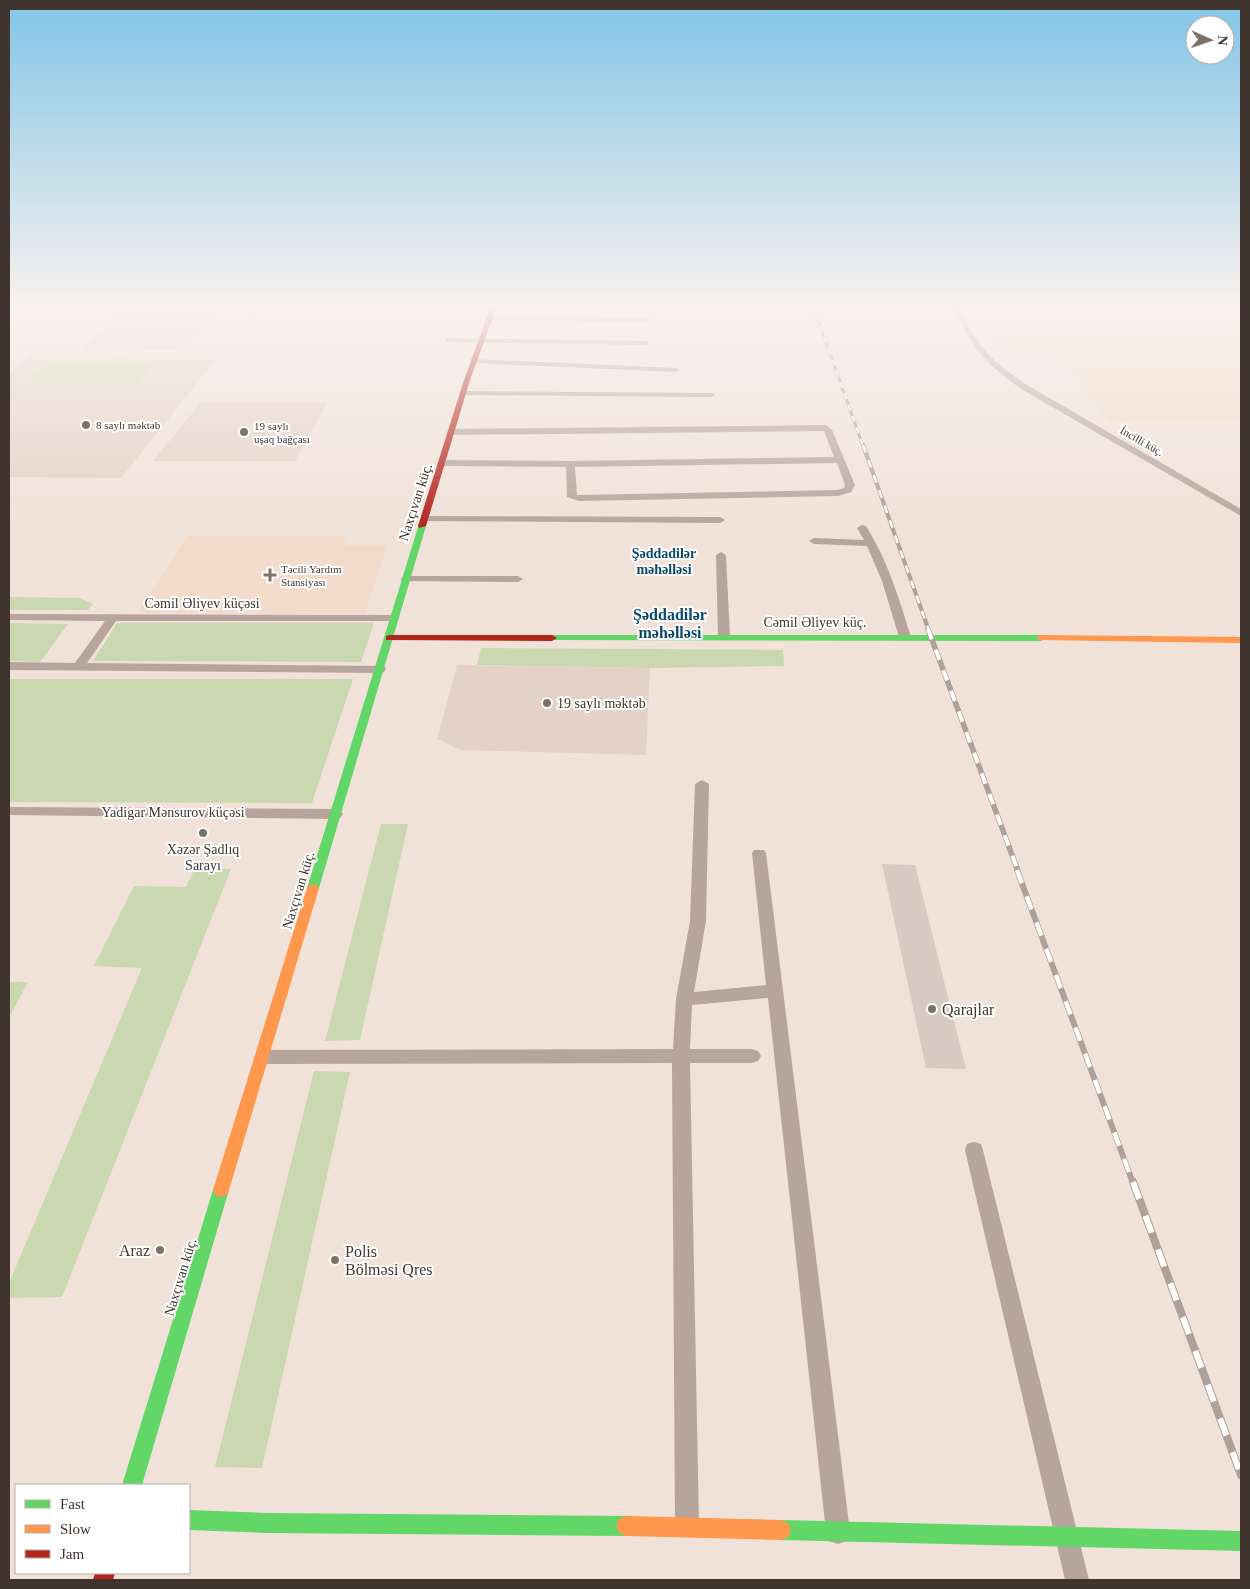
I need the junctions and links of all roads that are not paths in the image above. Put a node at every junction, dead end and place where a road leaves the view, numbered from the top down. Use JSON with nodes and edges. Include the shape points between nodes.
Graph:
{"nodes":[{"id":1,"x":468,"y":377,"type":"edge"},
{"id":2,"x":1011,"y":377,"type":"edge"},
{"id":3,"x":463,"y":393,"type":"junction"},
{"id":4,"x":711,"y":395,"type":"dead end"},
{"id":5,"x":451,"y":432,"type":"junction"},
{"id":6,"x":840,"y":460,"type":"junction"},
{"id":7,"x":443,"y":463,"type":"junction"},
{"id":8,"x":570,"y":464,"type":"junction"},
{"id":9,"x":1241,"y":513,"type":"edge"},
{"id":10,"x":425,"y":519,"type":"junction"},
{"id":11,"x":720,"y":520,"type":"dead end"},
{"id":12,"x":862,"y":528,"type":"dead end"},
{"id":13,"x":814,"y":542,"type":"dead end"},
{"id":14,"x":872,"y":543,"type":"junction"},
{"id":15,"x":721,"y":555,"type":"dead end"},
{"id":16,"x":406,"y":579,"type":"junction"},
{"id":17,"x":518,"y":579,"type":"dead end"},
{"id":18,"x":9,"y":617,"type":"edge"},
{"id":19,"x":112,"y":618,"type":"junction"},
{"id":20,"x":394,"y":618,"type":"junction"},
{"id":21,"x":724,"y":637,"type":"junction"},
{"id":22,"x":905,"y":637,"type":"junction"},
{"id":23,"x":389,"y":638,"type":"junction"},
{"id":24,"x":1241,"y":640,"type":"edge"},
{"id":25,"x":9,"y":666,"type":"edge"},
{"id":26,"x":78,"y":667,"type":"junction"},
{"id":27,"x":380,"y":669,"type":"junction"},
{"id":28,"x":702,"y":784,"type":"dead end"},
{"id":29,"x":9,"y":812,"type":"edge"},
{"id":30,"x":336,"y":814,"type":"junction"},
{"id":31,"x":759,"y":853,"type":"dead end"},
{"id":32,"x":775,"y":991,"type":"junction"},
{"id":33,"x":684,"y":999,"type":"junction"},
{"id":34,"x":681,"y":1056,"type":"junction"},
{"id":35,"x":752,"y":1056,"type":"dead end"},
{"id":36,"x":263,"y":1057,"type":"junction"},
{"id":37,"x":974,"y":1150,"type":"dead end"},
{"id":38,"x":132,"y":1484,"type":"edge"},
{"id":39,"x":190,"y":1520,"type":"edge"},
{"id":40,"x":687,"y":1526,"type":"junction"},
{"id":41,"x":838,"y":1532,"type":"junction"},
{"id":42,"x":1067,"y":1537,"type":"junction"},
{"id":43,"x":1241,"y":1541,"type":"edge"},
{"id":44,"x":1077,"y":1580,"type":"edge"}],
"edges":[{"from":1,"to":3,"type":"street","name":"Naxçıvan küç."},
{"from":2,"to":9,"type":"street","name":"İncilli küç."},
{"from":3,"to":4,"type":"street"},
{"from":3,"to":5,"type":"street","name":"Naxçıvan küç."},
{"from":5,"to":6,"type":"street","via":[[816,427],[828,430]]},
{"from":5,"to":7,"type":"street","name":"Naxçıvan küç."},
{"from":6,"to":8,"type":"street"},
{"from":6,"to":8,"type":"street","via":[[850,485],[848,490],[838,493],[589,498],[572,497]]},
{"from":7,"to":8,"type":"street"},
{"from":7,"to":10,"type":"street","name":"Naxçıvan küç."},
{"from":10,"to":11,"type":"street"},
{"from":10,"to":16,"type":"street","name":"Naxçıvan küç."},
{"from":12,"to":14,"type":"street"},
{"from":13,"to":14,"type":"street"},
{"from":14,"to":22,"type":"street","via":[[884,568]]},
{"from":15,"to":21,"type":"street"},
{"from":16,"to":17,"type":"street"},
{"from":16,"to":20,"type":"street","name":"Naxçıvan küç."},
{"from":18,"to":19,"type":"street","name":"Cəmil Əliyev küçəsi"},
{"from":19,"to":20,"type":"street","name":"Cəmil Əliyev küçəsi"},
{"from":19,"to":26,"type":"street"},
{"from":20,"to":23,"type":"street","name":"Naxçıvan küç."},
{"from":21,"to":22,"type":"street","name":"Cəmil Əliyev küç."},
{"from":21,"to":23,"type":"street","name":"Cəmil Əliyev küç."},
{"from":22,"to":24,"type":"street","name":"Cəmil Əliyev küç."},
{"from":23,"to":27,"type":"street","name":"Naxçıvan küç."},
{"from":25,"to":26,"type":"street"},
{"from":26,"to":27,"type":"street"},
{"from":27,"to":30,"type":"street","name":"Naxçıvan küç."},
{"from":28,"to":33,"type":"street","via":[[698,921]]},
{"from":29,"to":30,"type":"street","name":"Yadigar Mənsurov küçəsi"},
{"from":30,"to":36,"type":"street","name":"Naxçıvan küç."},
{"from":31,"to":32,"type":"street"},
{"from":32,"to":33,"type":"street"},
{"from":32,"to":41,"type":"street"},
{"from":33,"to":34,"type":"street"},
{"from":34,"to":35,"type":"street"},
{"from":34,"to":36,"type":"street"},
{"from":34,"to":40,"type":"street"},
{"from":36,"to":38,"type":"street","name":"Naxçıvan küç."},
{"from":37,"to":42,"type":"street"},
{"from":39,"to":40,"type":"street","via":[[268,1524]]},
{"from":40,"to":41,"type":"street"},
{"from":41,"to":42,"type":"street"},
{"from":42,"to":43,"type":"street"},
{"from":42,"to":44,"type":"street"}]}
